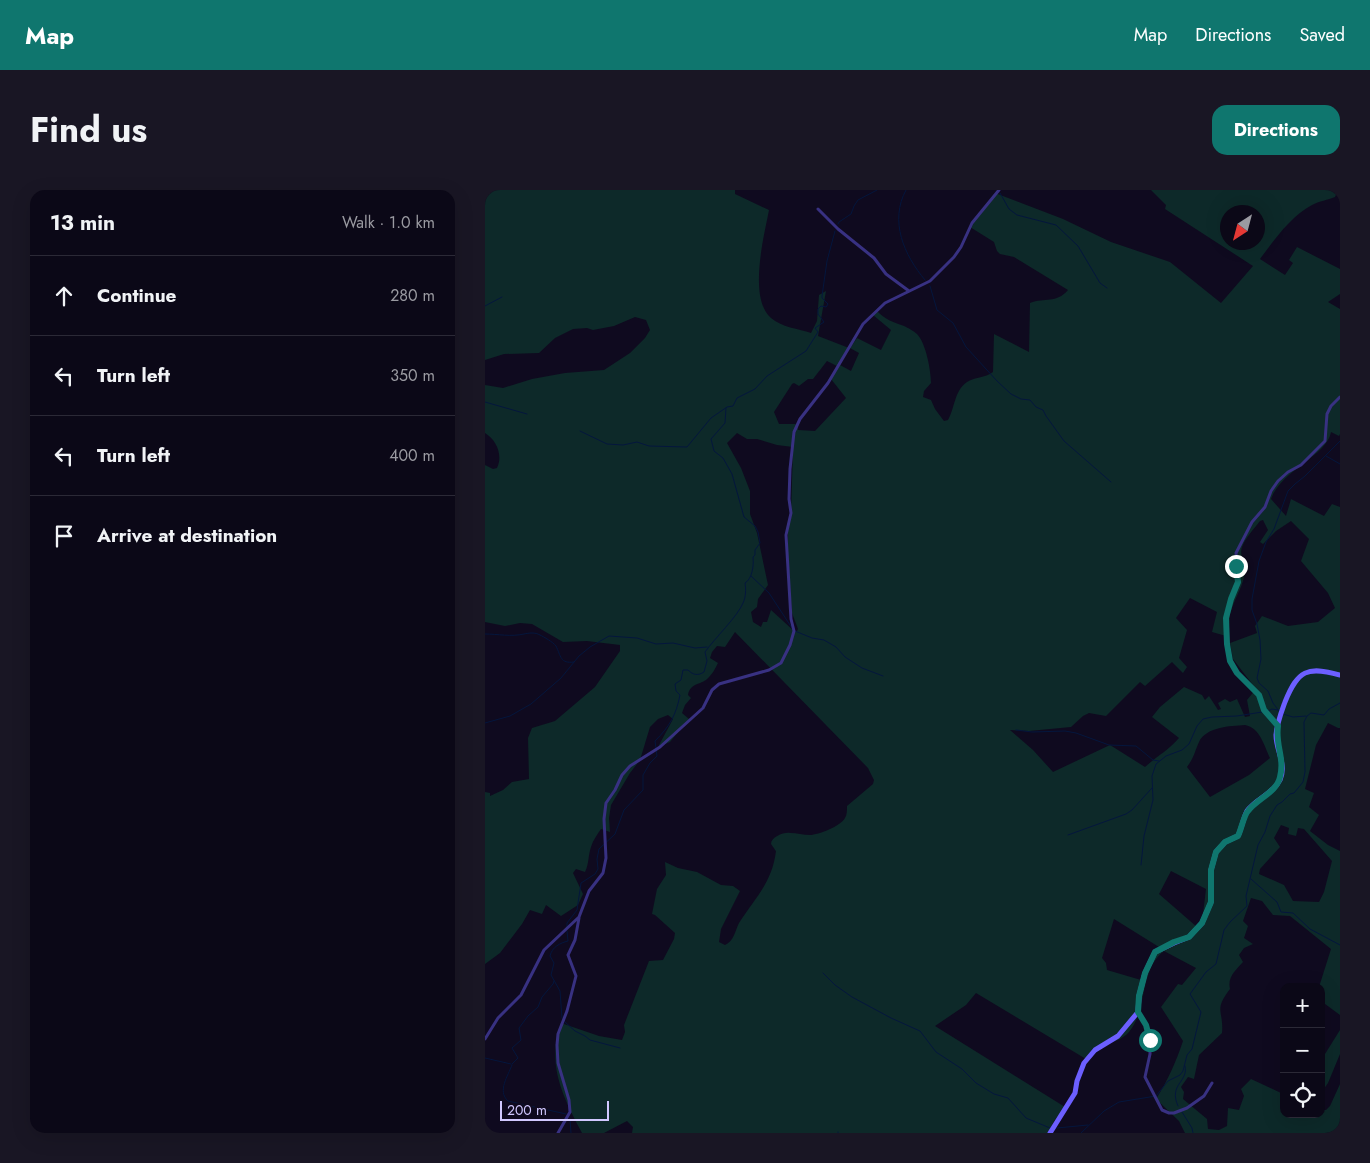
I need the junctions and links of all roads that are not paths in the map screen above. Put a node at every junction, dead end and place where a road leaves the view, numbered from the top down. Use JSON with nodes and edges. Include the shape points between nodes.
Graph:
{"nodes":[{"id":1,"x":999,"y":190,"type":"edge"},
{"id":2,"x":818,"y":208,"type":"dead end"},
{"id":3,"x":910,"y":292,"type":"junction"},
{"id":4,"x":1340,"y":397,"type":"edge"},
{"id":5,"x":1340,"y":676,"type":"edge"},
{"id":6,"x":1278,"y":726,"type":"junction"},
{"id":7,"x":579,"y":917,"type":"junction"},
{"id":8,"x":1138,"y":1012,"type":"junction"},
{"id":9,"x":485,"y":1039,"type":"edge"},
{"id":10,"x":1212,"y":1083,"type":"dead end"},
{"id":11,"x":558,"y":1133,"type":"edge"},
{"id":12,"x":1050,"y":1133,"type":"edge"}],
"edges":[{"from":1,"to":3,"type":"street","via":[[972,223],[954,257],[930,281]]},
{"from":2,"to":3,"type":"street","via":[[837,229],[874,258],[885,274]]},
{"from":3,"to":7,"type":"street","via":[[885,303],[863,324],[828,383],[800,419],[795,432],[790,469],[791,513],[786,535],[794,631],[781,663],[769,670],[719,684],[703,708],[660,747],[630,766],[606,803],[603,872],[589,891]]},
{"from":4,"to":6,"type":"street","via":[[1327,414],[1325,441],[1301,465],[1277,481],[1236,553],[1238,582],[1226,618],[1230,661],[1259,695],[1264,710]]},
{"from":5,"to":6,"type":"street","via":[[1320,670],[1309,671],[1297,678]]},
{"from":6,"to":8,"type":"street","via":[[1276,736],[1283,764],[1280,780],[1246,812],[1238,836],[1225,842],[1216,852],[1211,870],[1211,902],[1202,923],[1189,937],[1155,952],[1145,973]]},
{"from":7,"to":9,"type":"street","via":[[544,950],[521,995],[498,1018]]},
{"from":7,"to":11,"type":"street","via":[[575,940],[568,955],[575,976],[557,1045],[570,1112]]},
{"from":8,"to":10,"type":"street","via":[[1150,1040],[1145,1077],[1162,1110],[1174,1113],[1187,1108],[1204,1096]]},
{"from":8,"to":12,"type":"street","via":[[1119,1036],[1095,1050],[1084,1063],[1075,1093]]}]}
